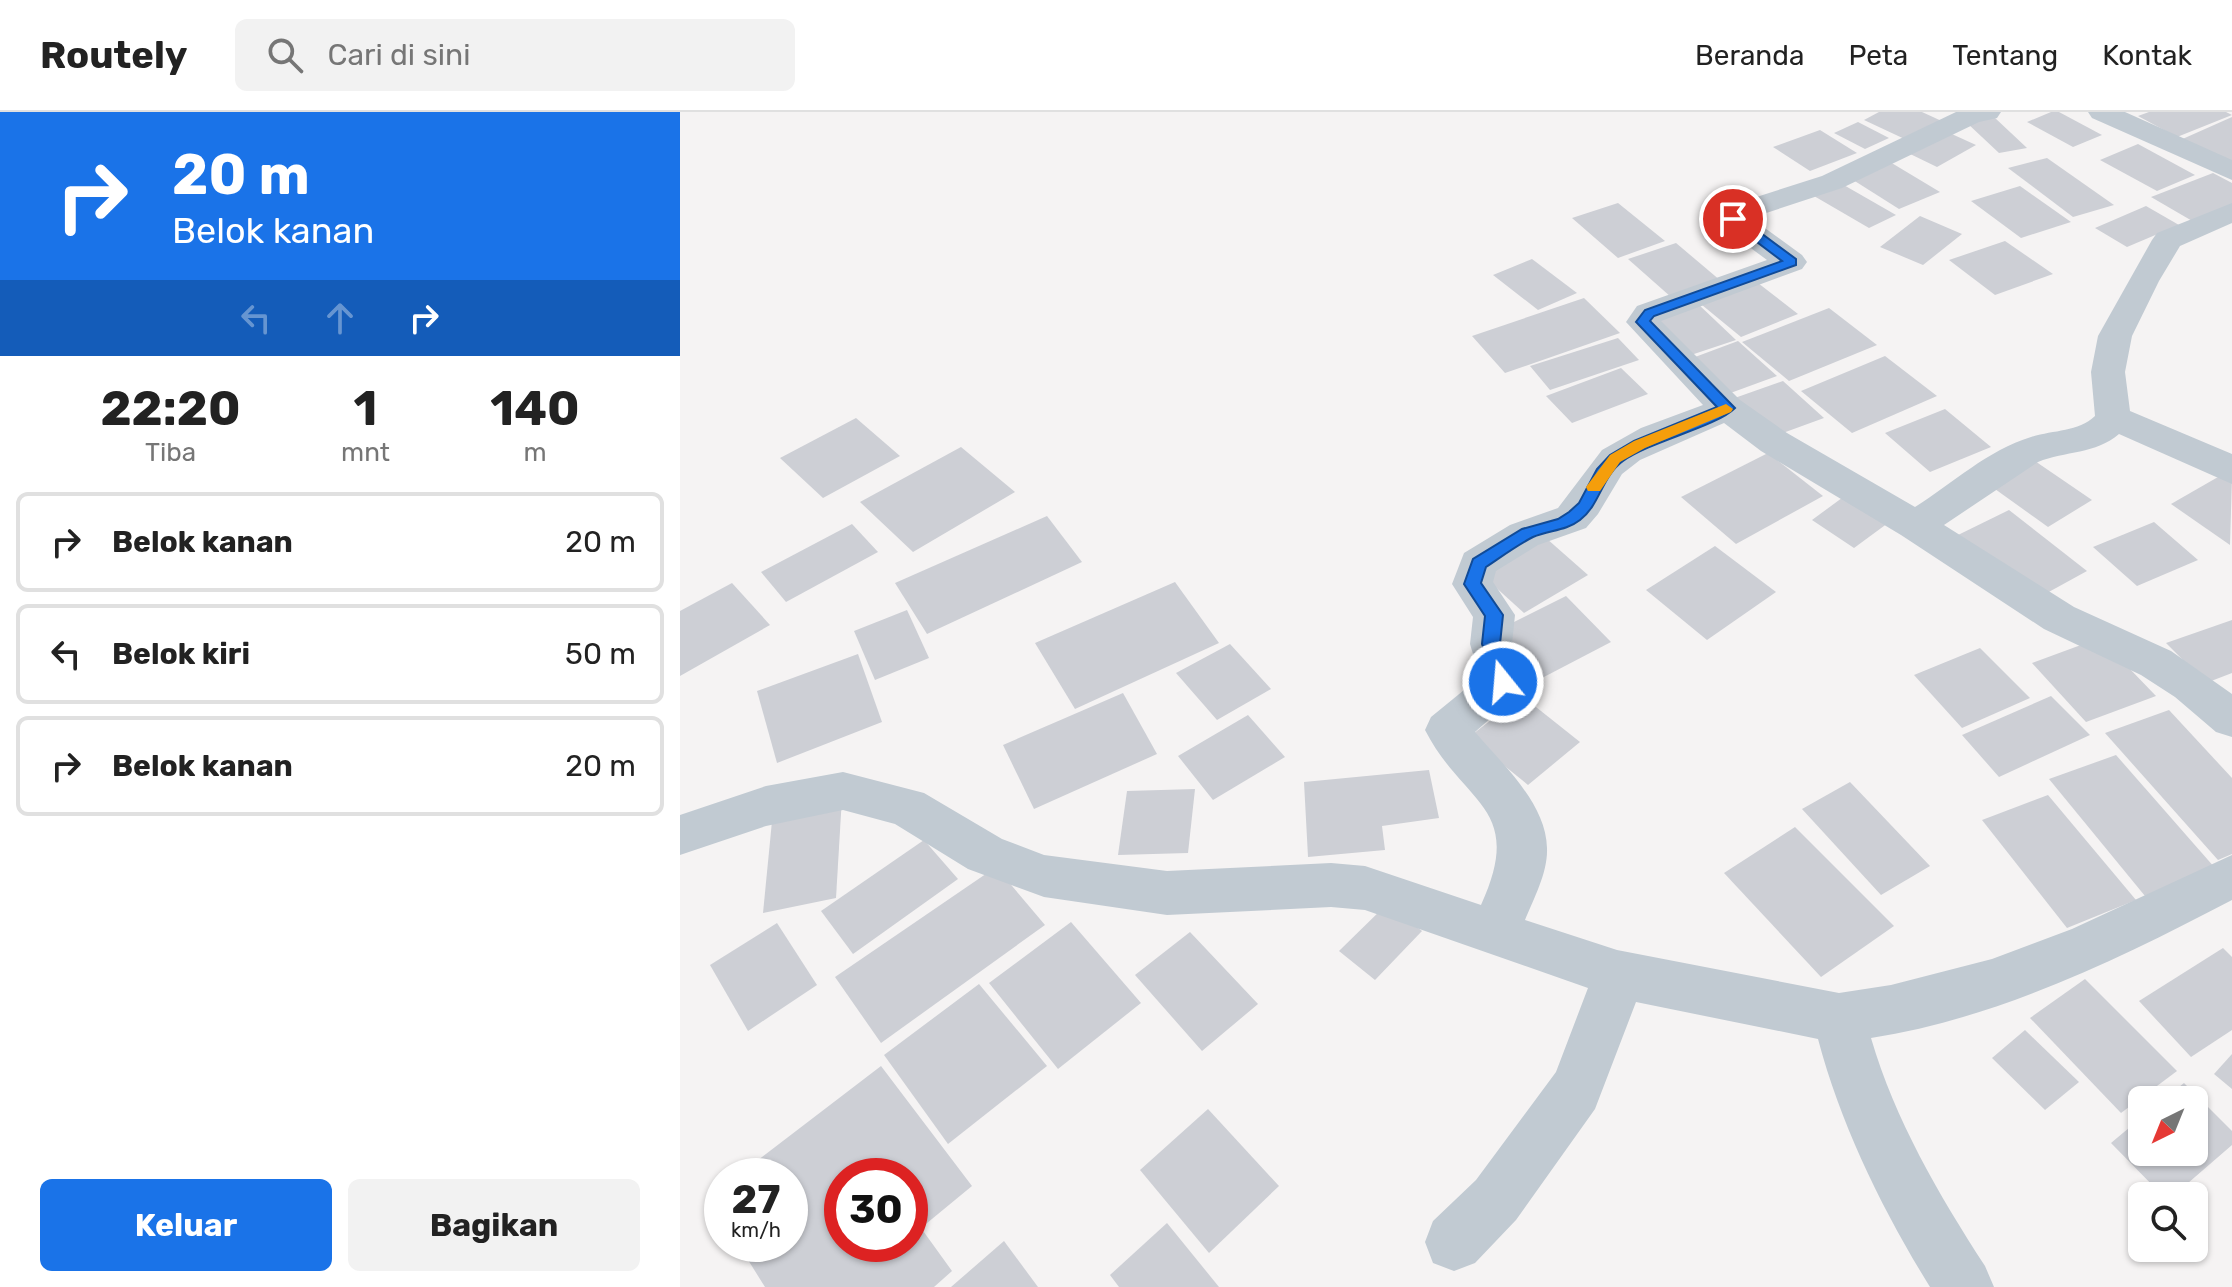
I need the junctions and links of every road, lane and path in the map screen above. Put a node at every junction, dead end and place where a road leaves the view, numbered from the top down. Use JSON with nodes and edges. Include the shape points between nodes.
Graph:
{"nodes":[{"id":1,"x":1987,"y":112,"type":"edge"},
{"id":2,"x":2102,"y":112,"type":"edge"},
{"id":3,"x":2232,"y":171,"type":"edge"},
{"id":4,"x":2232,"y":212,"type":"edge"},
{"id":5,"x":1727,"y":408,"type":"junction"},
{"id":6,"x":2113,"y":418,"type":"junction"},
{"id":7,"x":2232,"y":471,"type":"edge"},
{"id":8,"x":1915,"y":525,"type":"junction"},
{"id":9,"x":2232,"y":719,"type":"edge"},
{"id":10,"x":680,"y":835,"type":"edge"},
{"id":11,"x":2232,"y":876,"type":"edge"},
{"id":12,"x":1495,"y":931,"type":"junction"},
{"id":13,"x":1617,"y":974,"type":"junction"},
{"id":14,"x":1839,"y":1018,"type":"junction"},
{"id":15,"x":1454,"y":1242,"type":"dead end"},
{"id":16,"x":1964,"y":1287,"type":"edge"}],
"edges":[{"from":1,"to":5,"type":"street","via":[[1832,182],[1733,214],[1740,225],[1791,262],[1649,313],[1643,322]]},
{"from":2,"to":3,"type":"street"},
{"from":4,"to":6,"type":"street","via":[[2168,240],[2143,281],[2115,336],[2110,358]]},
{"from":5,"to":8,"type":"street","via":[[1774,442]]},
{"from":5,"to":12,"type":"street","via":[[1639,444],[1615,459],[1575,516],[1528,533],[1478,563],[1472,584],[1494,615],[1491,644],[1503,682],[1447,730],[1517,819],[1523,847]]},
{"from":6,"to":7,"type":"street"},
{"from":6,"to":8,"type":"street","via":[[2085,440],[2042,446],[1995,471]]},
{"from":8,"to":9,"type":"street","via":[[2059,618],[2156,663]]},
{"from":10,"to":12,"type":"street","via":[[766,806],[843,791],[907,807],[985,854],[1044,876],[1167,893],[1365,888]]},
{"from":11,"to":14,"type":"street","via":[[2137,925],[1997,983]]},
{"from":12,"to":13,"type":"street"},
{"from":13,"to":14,"type":"street"},
{"from":13,"to":15,"type":"street","via":[[1576,1090],[1496,1200]]},
{"from":14,"to":16,"type":"street","via":[[1848,1059],[1868,1104],[1909,1192]]}]}
